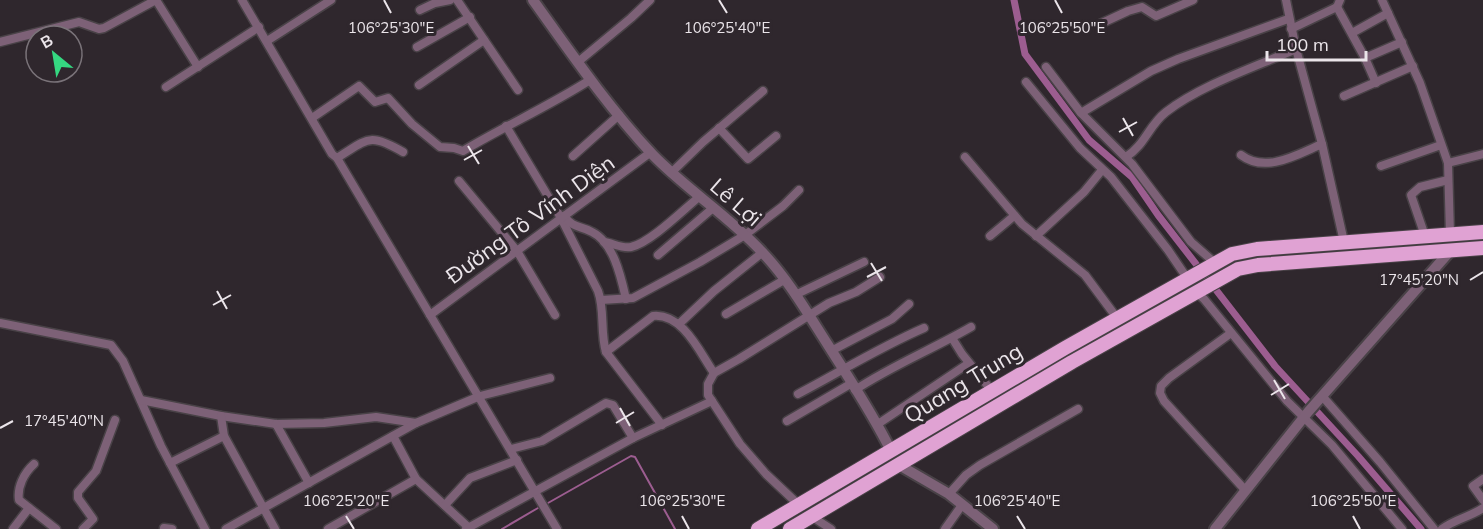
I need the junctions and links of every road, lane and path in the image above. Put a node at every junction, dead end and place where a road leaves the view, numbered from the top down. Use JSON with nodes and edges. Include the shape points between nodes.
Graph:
{"nodes":[{"id":1,"x":156,"y":0,"type":"edge"},
{"id":2,"x":242,"y":0,"type":"edge"},
{"id":3,"x":331,"y":0,"type":"edge"},
{"id":4,"x":450,"y":0,"type":"edge"},
{"id":5,"x":457,"y":0,"type":"edge"},
{"id":6,"x":533,"y":0,"type":"edge"},
{"id":7,"x":650,"y":0,"type":"edge"},
{"id":8,"x":1193,"y":0,"type":"edge"},
{"id":9,"x":1286,"y":0,"type":"edge"},
{"id":10,"x":1382,"y":0,"type":"edge"},
{"id":11,"x":1338,"y":3,"type":"edge"},
{"id":12,"x":420,"y":9,"type":"dead end"},
{"id":13,"x":1388,"y":13,"type":"junction"},
{"id":14,"x":470,"y":17,"type":"junction"},
{"id":15,"x":1288,"y":19,"type":"junction"},
{"id":16,"x":1100,"y":24,"type":"dead end"},
{"id":17,"x":258,"y":27,"type":"junction"},
{"id":18,"x":1291,"y":29,"type":"junction"},
{"id":19,"x":1352,"y":33,"type":"junction"},
{"id":20,"x":267,"y":40,"type":"junction"},
{"id":21,"x":484,"y":40,"type":"junction"},
{"id":22,"x":0,"y":42,"type":"edge"},
{"id":23,"x":1402,"y":42,"type":"junction"},
{"id":24,"x":417,"y":47,"type":"dead end"},
{"id":25,"x":1296,"y":49,"type":"junction"},
{"id":26,"x":1365,"y":58,"type":"junction"},
{"id":27,"x":578,"y":62,"type":"junction"},
{"id":28,"x":1413,"y":66,"type":"junction"},
{"id":29,"x":198,"y":67,"type":"junction"},
{"id":30,"x":1047,"y":67,"type":"dead end"},
{"id":31,"x":590,"y":80,"type":"junction"},
{"id":32,"x":1026,"y":82,"type":"dead end"},
{"id":33,"x":1376,"y":83,"type":"junction"},
{"id":34,"x":418,"y":85,"type":"dead end"},
{"id":35,"x":166,"y":87,"type":"dead end"},
{"id":36,"x":518,"y":90,"type":"dead end"},
{"id":37,"x":763,"y":91,"type":"dead end"},
{"id":38,"x":1344,"y":96,"type":"dead end"},
{"id":39,"x":1081,"y":113,"type":"junction"},
{"id":40,"x":619,"y":115,"type":"junction"},
{"id":41,"x":312,"y":118,"type":"junction"},
{"id":42,"x":506,"y":126,"type":"junction"},
{"id":43,"x":719,"y":128,"type":"junction"},
{"id":44,"x":776,"y":136,"type":"dead end"},
{"id":45,"x":1322,"y":144,"type":"junction"},
{"id":46,"x":1441,"y":145,"type":"junction"},
{"id":47,"x":403,"y":152,"type":"dead end"},
{"id":48,"x":651,"y":152,"type":"junction"},
{"id":49,"x":1483,"y":154,"type":"edge"},
{"id":50,"x":1241,"y":155,"type":"dead end"},
{"id":51,"x":573,"y":156,"type":"dead end"},
{"id":52,"x":965,"y":157,"type":"dead end"},
{"id":53,"x":1126,"y":157,"type":"junction"},
{"id":54,"x":337,"y":158,"type":"junction"},
{"id":55,"x":1448,"y":163,"type":"junction"},
{"id":56,"x":1381,"y":166,"type":"dead end"},
{"id":57,"x":1102,"y":170,"type":"junction"},
{"id":58,"x":671,"y":173,"type":"junction"},
{"id":59,"x":1448,"y":180,"type":"junction"},
{"id":60,"x":459,"y":181,"type":"dead end"},
{"id":61,"x":799,"y":190,"type":"dead end"},
{"id":62,"x":699,"y":197,"type":"junction"},
{"id":63,"x":713,"y":208,"type":"junction"},
{"id":64,"x":1014,"y":216,"type":"junction"},
{"id":65,"x":562,"y":217,"type":"junction"},
{"id":66,"x":1483,"y":232,"type":"edge"},
{"id":67,"x":1450,"y":234,"type":"junction"},
{"id":68,"x":745,"y":235,"type":"junction"},
{"id":69,"x":990,"y":236,"type":"dead end"},
{"id":70,"x":1036,"y":236,"type":"junction"},
{"id":71,"x":1425,"y":236,"type":"junction"},
{"id":72,"x":604,"y":242,"type":"junction"},
{"id":73,"x":1344,"y":242,"type":"junction"},
{"id":74,"x":1310,"y":244,"type":"junction"},
{"id":75,"x":1483,"y":248,"type":"edge"},
{"id":76,"x":1451,"y":250,"type":"junction"},
{"id":77,"x":517,"y":251,"type":"junction"},
{"id":78,"x":763,"y":252,"type":"junction"},
{"id":79,"x":658,"y":255,"type":"dead end"},
{"id":80,"x":1311,"y":260,"type":"junction"},
{"id":81,"x":864,"y":262,"type":"dead end"},
{"id":82,"x":1212,"y":264,"type":"junction"},
{"id":83,"x":880,"y":277,"type":"dead end"},
{"id":84,"x":1189,"y":277,"type":"junction"},
{"id":85,"x":784,"y":280,"type":"junction"},
{"id":86,"x":1197,"y":291,"type":"junction"},
{"id":87,"x":795,"y":296,"type":"junction"},
{"id":88,"x":626,"y":299,"type":"junction"},
{"id":89,"x":601,"y":300,"type":"junction"},
{"id":90,"x":909,"y":304,"type":"dead end"},
{"id":91,"x":726,"y":314,"type":"dead end"},
{"id":92,"x":430,"y":315,"type":"junction"},
{"id":93,"x":555,"y":315,"type":"dead end"},
{"id":94,"x":808,"y":315,"type":"junction"},
{"id":95,"x":1117,"y":318,"type":"junction"},
{"id":96,"x":0,"y":323,"type":"edge"},
{"id":97,"x":679,"y":324,"type":"junction"},
{"id":98,"x":971,"y":327,"type":"dead end"},
{"id":99,"x":924,"y":328,"type":"dead end"},
{"id":100,"x":1231,"y":333,"type":"junction"},
{"id":101,"x":952,"y":338,"type":"junction"},
{"id":102,"x":1065,"y":348,"type":"junction"},
{"id":103,"x":831,"y":351,"type":"junction"},
{"id":104,"x":606,"y":352,"type":"junction"},
{"id":105,"x":1072,"y":362,"type":"junction"},
{"id":106,"x":969,"y":363,"type":"junction"},
{"id":107,"x":844,"y":370,"type":"junction"},
{"id":108,"x":714,"y":373,"type":"junction"},
{"id":109,"x":550,"y":378,"type":"dead end"},
{"id":110,"x":853,"y":387,"type":"junction"},
{"id":111,"x":992,"y":391,"type":"junction"},
{"id":112,"x":798,"y":394,"type":"dead end"},
{"id":113,"x":480,"y":396,"type":"junction"},
{"id":114,"x":1322,"y":398,"type":"junction"},
{"id":115,"x":141,"y":400,"type":"junction"},
{"id":116,"x":712,"y":401,"type":"junction"},
{"id":117,"x":1078,"y":409,"type":"dead end"},
{"id":118,"x":1306,"y":414,"type":"junction"},
{"id":119,"x":221,"y":416,"type":"junction"},
{"id":120,"x":115,"y":420,"type":"dead end"},
{"id":121,"x":787,"y":421,"type":"dead end"},
{"id":122,"x":416,"y":423,"type":"junction"},
{"id":123,"x":276,"y":424,"type":"junction"},
{"id":124,"x":878,"y":424,"type":"junction"},
{"id":125,"x":662,"y":425,"type":"junction"},
{"id":126,"x":224,"y":436,"type":"junction"},
{"id":127,"x":393,"y":436,"type":"junction"},
{"id":128,"x":633,"y":438,"type":"junction"},
{"id":129,"x":511,"y":449,"type":"junction"},
{"id":130,"x":891,"y":451,"type":"junction"},
{"id":131,"x":517,"y":459,"type":"junction"},
{"id":132,"x":170,"y":463,"type":"junction"},
{"id":133,"x":34,"y":464,"type":"dead end"},
{"id":134,"x":899,"y":465,"type":"junction"},
{"id":135,"x":416,"y":479,"type":"junction"},
{"id":136,"x":1483,"y":479,"type":"edge"},
{"id":137,"x":309,"y":483,"type":"junction"},
{"id":138,"x":1246,"y":491,"type":"junction"},
{"id":139,"x":536,"y":492,"type":"junction"},
{"id":140,"x":949,"y":494,"type":"junction"},
{"id":141,"x":1483,"y":500,"type":"edge"},
{"id":142,"x":445,"y":505,"type":"junction"},
{"id":143,"x":799,"y":505,"type":"junction"},
{"id":144,"x":962,"y":505,"type":"junction"},
{"id":145,"x":29,"y":508,"type":"junction"},
{"id":146,"x":1483,"y":508,"type":"edge"},
{"id":147,"x":263,"y":509,"type":"junction"},
{"id":148,"x":812,"y":516,"type":"junction"},
{"id":149,"x":467,"y":528,"type":"edge"},
{"id":150,"x":1218,"y":528,"type":"edge"},
{"id":151,"x":13,"y":529,"type":"edge"},
{"id":152,"x":56,"y":529,"type":"edge"},
{"id":153,"x":83,"y":529,"type":"edge"},
{"id":154,"x":205,"y":529,"type":"edge"},
{"id":155,"x":226,"y":529,"type":"edge"},
{"id":156,"x":275,"y":529,"type":"edge"},
{"id":157,"x":328,"y":529,"type":"edge"},
{"id":158,"x":557,"y":529,"type":"edge"},
{"id":159,"x":758,"y":529,"type":"edge"},
{"id":160,"x":790,"y":529,"type":"edge"},
{"id":161,"x":831,"y":529,"type":"edge"},
{"id":162,"x":945,"y":529,"type":"edge"},
{"id":163,"x":993,"y":529,"type":"edge"},
{"id":164,"x":1402,"y":529,"type":"edge"},
{"id":165,"x":1434,"y":529,"type":"edge"},
{"id":166,"x":1442,"y":529,"type":"edge"}],
"edges":[{"from":1,"to":22,"type":"street","via":[[104,28],[79,22]]},
{"from":1,"to":29,"type":"street"},
{"from":2,"to":17,"type":"street"},
{"from":3,"to":20,"type":"street"},
{"from":4,"to":12,"type":"street"},
{"from":5,"to":14,"type":"street"},
{"from":6,"to":27,"type":"street","name":"Lê Lợi"},
{"from":7,"to":27,"type":"street"},
{"from":8,"to":16,"type":"street","via":[[1156,16],[1143,7]]},
{"from":9,"to":15,"type":"street"},
{"from":10,"to":13,"type":"street"},
{"from":11,"to":18,"type":"street"},
{"from":11,"to":19,"type":"street"},
{"from":13,"to":19,"type":"street"},
{"from":13,"to":23,"type":"street"},
{"from":14,"to":21,"type":"street"},
{"from":14,"to":24,"type":"street"},
{"from":15,"to":18,"type":"street"},
{"from":15,"to":39,"type":"street","via":[[1151,71]]},
{"from":17,"to":20,"type":"street"},
{"from":17,"to":29,"type":"street"},
{"from":18,"to":25,"type":"street"},
{"from":19,"to":26,"type":"street"},
{"from":20,"to":41,"type":"street"},
{"from":21,"to":34,"type":"street"},
{"from":21,"to":36,"type":"street"},
{"from":23,"to":26,"type":"street"},
{"from":23,"to":28,"type":"street"},
{"from":25,"to":45,"type":"street"},
{"from":25,"to":53,"type":"street","via":[[1183,100],[1163,114],[1142,144]]},
{"from":26,"to":33,"type":"street"},
{"from":27,"to":31,"type":"street","name":"Lê Lợi"},
{"from":28,"to":33,"type":"street"},
{"from":28,"to":46,"type":"street"},
{"from":29,"to":35,"type":"street"},
{"from":30,"to":39,"type":"street"},
{"from":31,"to":40,"type":"street","name":"Lê Lợi"},
{"from":31,"to":42,"type":"street"},
{"from":32,"to":57,"type":"street"},
{"from":33,"to":38,"type":"street"},
{"from":37,"to":43,"type":"street"},
{"from":39,"to":53,"type":"street"},
{"from":40,"to":48,"type":"street","name":"Lê Lợi"},
{"from":40,"to":51,"type":"street"},
{"from":41,"to":42,"type":"street","via":[[359,86],[375,102],[388,98],[412,124],[443,148],[463,151]]},
{"from":41,"to":54,"type":"street"},
{"from":42,"to":65,"type":"street"},
{"from":43,"to":44,"type":"street","via":[[748,159]]},
{"from":43,"to":58,"type":"street"},
{"from":45,"to":50,"type":"street","via":[[1276,162],[1249,161]]},
{"from":45,"to":73,"type":"street"},
{"from":46,"to":55,"type":"street"},
{"from":46,"to":56,"type":"street"},
{"from":47,"to":54,"type":"street","via":[[380,139],[370,139]]},
{"from":48,"to":58,"type":"street","name":"Lê Lợi"},
{"from":48,"to":65,"type":"street","name":"Đường Tô Vĩnh Diện"},
{"from":49,"to":55,"type":"street"},
{"from":52,"to":64,"type":"street"},
{"from":53,"to":82,"type":"street"},
{"from":54,"to":92,"type":"street"},
{"from":55,"to":59,"type":"street"},
{"from":57,"to":70,"type":"street"},
{"from":57,"to":84,"type":"street"},
{"from":58,"to":62,"type":"street","name":"Lê Lợi"},
{"from":59,"to":67,"type":"street"},
{"from":59,"to":71,"type":"street","via":[[1420,187],[1411,195]]},
{"from":60,"to":77,"type":"street"},
{"from":61,"to":68,"type":"street"},
{"from":62,"to":63,"type":"street","name":"Lê Lợi"},
{"from":62,"to":72,"type":"street","via":[[637,245],[628,248]]},
{"from":63,"to":68,"type":"street","name":"Lê Lợi"},
{"from":63,"to":79,"type":"street"},
{"from":64,"to":69,"type":"street"},
{"from":64,"to":70,"type":"street"},
{"from":65,"to":72,"type":"street"},
{"from":65,"to":77,"type":"street","name":"Đường Tô Vĩnh Diện"},
{"from":65,"to":89,"type":"street"},
{"from":66,"to":67,"type":"highway"},
{"from":67,"to":71,"type":"highway"},
{"from":67,"to":76,"type":"highway"},
{"from":68,"to":78,"type":"street","name":"Lê Lợi"},
{"from":68,"to":88,"type":"street"},
{"from":70,"to":95,"type":"street","via":[[1082,272]]},
{"from":71,"to":73,"type":"highway"},
{"from":72,"to":88,"type":"street","via":[[616,264]]},
{"from":73,"to":74,"type":"highway"},
{"from":74,"to":80,"type":"highway"},
{"from":74,"to":82,"type":"highway","via":[[1232,254]]},
{"from":75,"to":76,"type":"highway"},
{"from":76,"to":80,"type":"highway"},
{"from":76,"to":114,"type":"street"},
{"from":77,"to":92,"type":"street","name":"Đường Tô Vĩnh Diện"},
{"from":77,"to":93,"type":"street"},
{"from":78,"to":85,"type":"street","name":"Lê Lợi"},
{"from":78,"to":97,"type":"street"},
{"from":80,"to":86,"type":"highway","name":"Quang Trung","via":[[1238,269]]},
{"from":81,"to":87,"type":"street"},
{"from":82,"to":84,"type":"highway","name":"Quang Trung"},
{"from":83,"to":94,"type":"street"},
{"from":84,"to":95,"type":"highway","name":"Quang Trung"},
{"from":85,"to":87,"type":"street","name":"Lê Lợi"},
{"from":85,"to":91,"type":"street"},
{"from":86,"to":100,"type":"street"},
{"from":86,"to":105,"type":"highway","name":"Quang Trung"},
{"from":87,"to":94,"type":"street","name":"Lê Lợi"},
{"from":88,"to":89,"type":"street"},
{"from":89,"to":104,"type":"street"},
{"from":90,"to":103,"type":"street","via":[[892,319]]},
{"from":92,"to":113,"type":"street"},
{"from":94,"to":103,"type":"street","name":"Lê Lợi"},
{"from":94,"to":108,"type":"street"},
{"from":95,"to":102,"type":"highway","name":"Quang Trung"},
{"from":96,"to":115,"type":"street","via":[[111,345]]},
{"from":97,"to":104,"type":"street","via":[[653,316]]},
{"from":97,"to":108,"type":"street"},
{"from":98,"to":101,"type":"street"},
{"from":99,"to":107,"type":"street"},
{"from":100,"to":118,"type":"street","via":[[1287,401]]},
{"from":100,"to":138,"type":"street","via":[[1169,378],[1160,393]]},
{"from":101,"to":106,"type":"street"},
{"from":101,"to":110,"type":"street"},
{"from":102,"to":105,"type":"highway"},
{"from":102,"to":111,"type":"highway","name":"Quang Trung"},
{"from":103,"to":107,"type":"street","name":"Lê Lợi"},
{"from":104,"to":125,"type":"street"},
{"from":105,"to":134,"type":"highway","name":"Quang Trung"},
{"from":106,"to":111,"type":"street"},
{"from":106,"to":124,"type":"street"},
{"from":107,"to":110,"type":"street","name":"Lê Lợi"},
{"from":107,"to":112,"type":"street"},
{"from":108,"to":116,"type":"street","via":[[708,388]]},
{"from":109,"to":113,"type":"street"},
{"from":110,"to":121,"type":"street"},
{"from":110,"to":124,"type":"street","name":"Lê Lợi"},
{"from":111,"to":130,"type":"highway","name":"Quang Trung"},
{"from":113,"to":122,"type":"street"},
{"from":113,"to":129,"type":"street"},
{"from":114,"to":118,"type":"street"},
{"from":114,"to":165,"type":"street"},
{"from":115,"to":119,"type":"street"},
{"from":115,"to":132,"type":"street"},
{"from":116,"to":125,"type":"street"},
{"from":116,"to":143,"type":"street","via":[[744,450]]},
{"from":117,"to":140,"type":"street","via":[[980,465]]},
{"from":118,"to":138,"type":"street"},
{"from":118,"to":164,"type":"street"},
{"from":119,"to":123,"type":"street"},
{"from":119,"to":126,"type":"street"},
{"from":120,"to":153,"type":"street","via":[[96,471],[78,492],[93,519]]},
{"from":122,"to":123,"type":"street","via":[[376,417]]},
{"from":122,"to":127,"type":"street"},
{"from":123,"to":137,"type":"street"},
{"from":124,"to":130,"type":"street","name":"Lê Lợi"},
{"from":125,"to":128,"type":"street"},
{"from":126,"to":132,"type":"street"},
{"from":126,"to":147,"type":"street"},
{"from":127,"to":135,"type":"street"},
{"from":127,"to":137,"type":"street"},
{"from":128,"to":129,"type":"street","via":[[613,405],[606,403],[542,441]]},
{"from":128,"to":139,"type":"street"},
{"from":129,"to":131,"type":"street"},
{"from":130,"to":134,"type":"highway"},
{"from":130,"to":143,"type":"highway","name":"Quang Trung"},
{"from":131,"to":139,"type":"street"},
{"from":131,"to":142,"type":"street","via":[[470,478]]},
{"from":132,"to":154,"type":"street"},
{"from":133,"to":145,"type":"street","via":[[24,476],[18,496]]},
{"from":134,"to":140,"type":"street"},
{"from":134,"to":148,"type":"highway","name":"Quang Trung"},
{"from":135,"to":142,"type":"street"},
{"from":135,"to":157,"type":"street"},
{"from":136,"to":141,"type":"street","via":[[1473,486]]},
{"from":137,"to":147,"type":"street"},
{"from":138,"to":150,"type":"street"},
{"from":139,"to":149,"type":"street"},
{"from":139,"to":158,"type":"street"},
{"from":140,"to":144,"type":"street"},
{"from":142,"to":149,"type":"street"},
{"from":143,"to":159,"type":"highway","name":"Quang Trung"},
{"from":144,"to":162,"type":"street"},
{"from":144,"to":163,"type":"street"},
{"from":145,"to":151,"type":"street"},
{"from":145,"to":152,"type":"street"},
{"from":146,"to":166,"type":"street"},
{"from":147,"to":155,"type":"street"},
{"from":147,"to":156,"type":"street"},
{"from":148,"to":160,"type":"highway","name":"Quang Trung"},
{"from":148,"to":161,"type":"street"}]}
